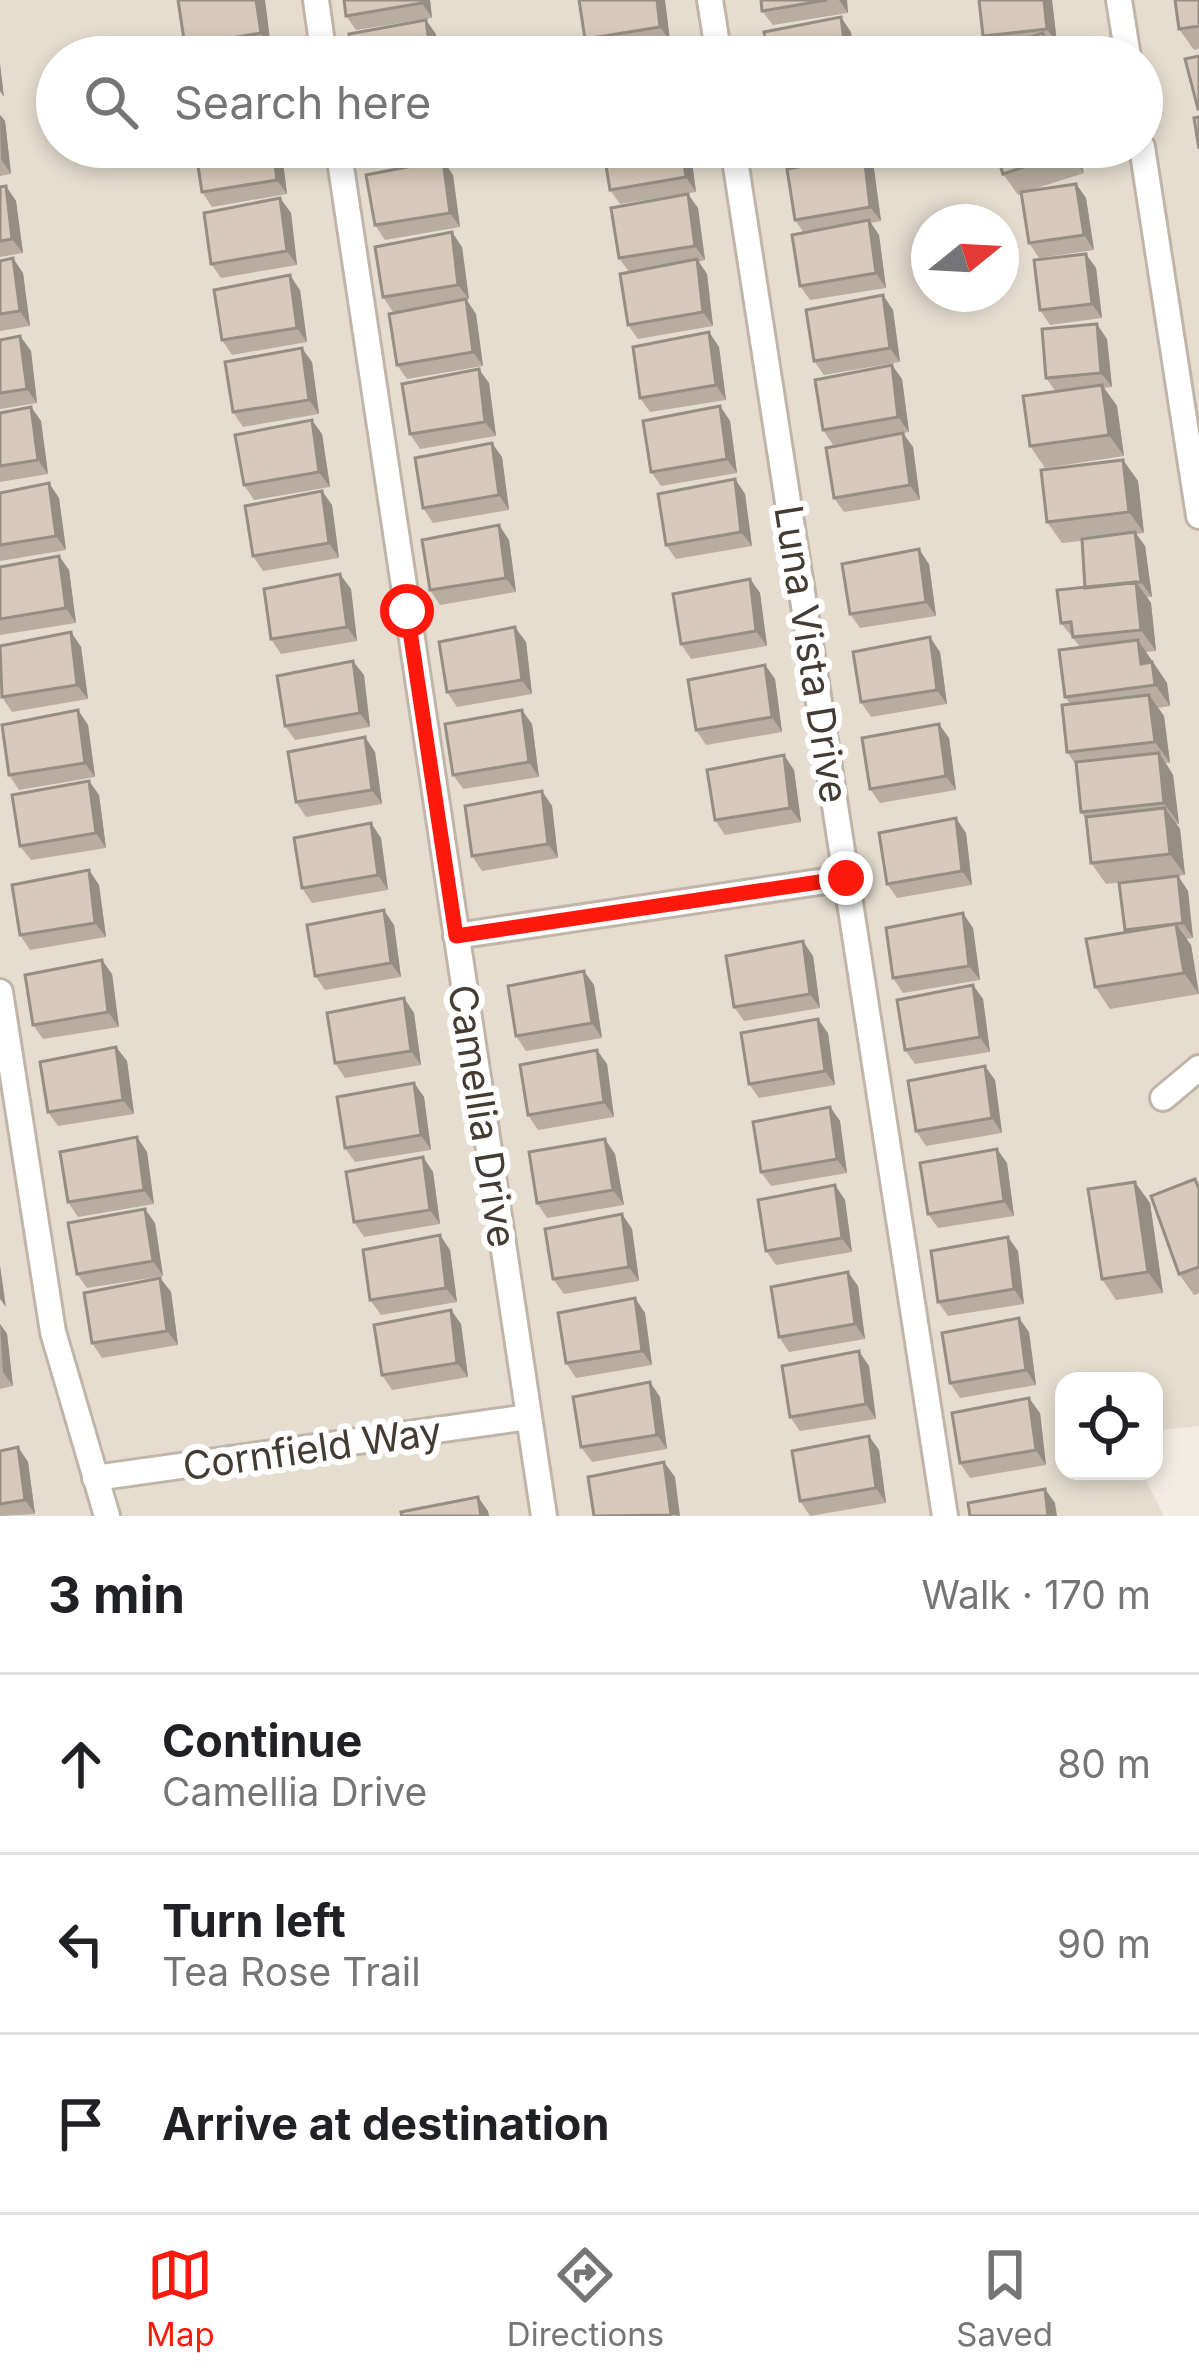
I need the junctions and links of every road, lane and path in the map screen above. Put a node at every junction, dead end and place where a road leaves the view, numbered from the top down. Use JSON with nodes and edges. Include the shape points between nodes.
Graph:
{"nodes":[{"id":1,"x":316,"y":0,"type":"edge"},
{"id":2,"x":710,"y":0,"type":"edge"},
{"id":3,"x":1119,"y":0,"type":"edge"},
{"id":4,"x":321,"y":36,"type":"edge"},
{"id":5,"x":716,"y":36,"type":"edge"},
{"id":6,"x":1125,"y":36,"type":"edge"},
{"id":7,"x":341,"y":168,"type":"edge"},
{"id":8,"x":736,"y":168,"type":"edge"},
{"id":9,"x":1145,"y":168,"type":"edge"},
{"id":10,"x":1199,"y":516,"type":"edge"},
{"id":11,"x":846,"y":878,"type":"junction"},
{"id":12,"x":456,"y":936,"type":"junction"},
{"id":13,"x":0,"y":992,"type":"edge"},
{"id":14,"x":1199,"y":1068,"type":"edge"},
{"id":15,"x":1162,"y":1098,"type":"dead end"},
{"id":16,"x":528,"y":1417,"type":"junction"},
{"id":17,"x":95,"y":1478,"type":"junction"},
{"id":18,"x":107,"y":1516,"type":"edge"},
{"id":19,"x":544,"y":1516,"type":"edge"},
{"id":20,"x":945,"y":1516,"type":"edge"}],
"edges":[{"from":1,"to":4,"type":"street"},
{"from":2,"to":5,"type":"street"},
{"from":3,"to":6,"type":"street"},
{"from":7,"to":12,"type":"street","name":"Camellia Drive"},
{"from":8,"to":11,"type":"street","name":"Luna Vista Drive"},
{"from":9,"to":10,"type":"street"},
{"from":11,"to":12,"type":"street"},
{"from":11,"to":20,"type":"street","name":"Luna Vista Drive"},
{"from":12,"to":16,"type":"street","name":"Camellia Drive"},
{"from":13,"to":17,"type":"street","via":[[53,1332]]},
{"from":14,"to":15,"type":"street"},
{"from":16,"to":17,"type":"street","name":"Cornfield Way"},
{"from":16,"to":19,"type":"street","name":"Camellia Drive"},
{"from":17,"to":18,"type":"street"}]}
